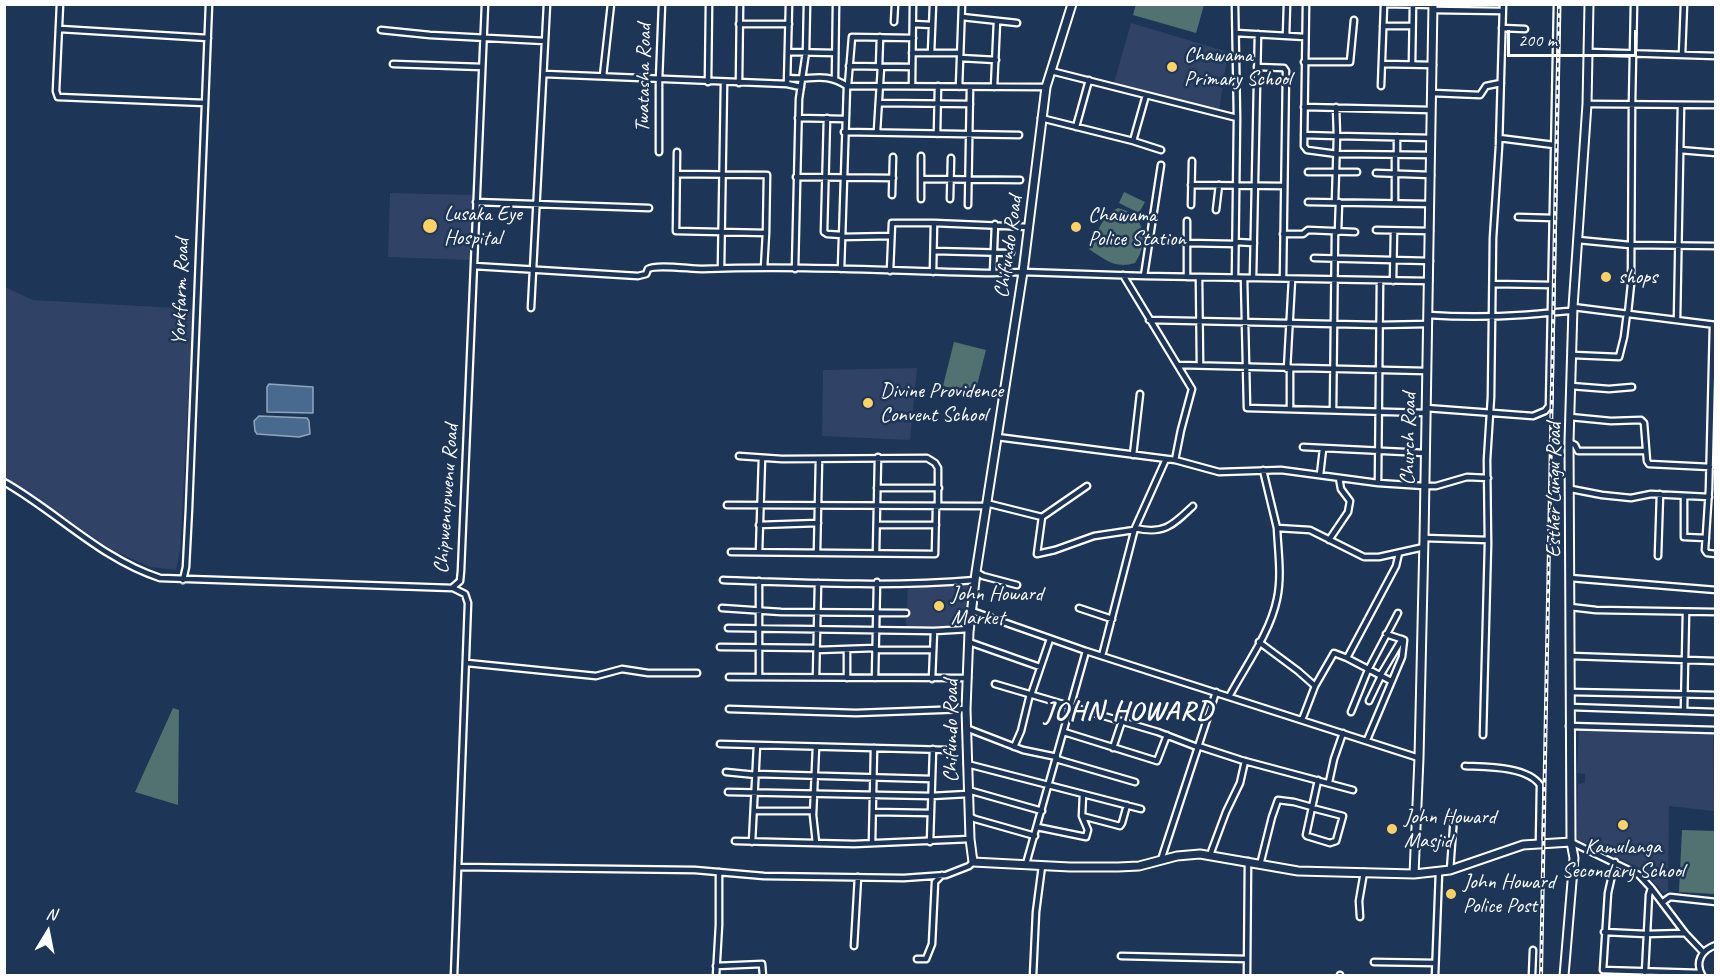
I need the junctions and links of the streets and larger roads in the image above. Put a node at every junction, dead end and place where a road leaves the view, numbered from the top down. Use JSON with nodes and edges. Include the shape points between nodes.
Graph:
{"nodes":[{"id":1,"x":60,"y":4,"type":"edge"},
{"id":2,"x":210,"y":4,"type":"edge"},
{"id":3,"x":484,"y":4,"type":"edge"},
{"id":4,"x":547,"y":4,"type":"edge"},
{"id":5,"x":611,"y":4,"type":"edge"},
{"id":6,"x":662,"y":4,"type":"edge"},
{"id":7,"x":709,"y":4,"type":"edge"},
{"id":8,"x":740,"y":4,"type":"edge"},
{"id":9,"x":789,"y":4,"type":"edge"},
{"id":10,"x":807,"y":4,"type":"edge"},
{"id":11,"x":836,"y":4,"type":"edge"},
{"id":12,"x":895,"y":4,"type":"edge"},
{"id":13,"x":913,"y":4,"type":"edge"},
{"id":14,"x":933,"y":4,"type":"edge"},
{"id":15,"x":962,"y":4,"type":"edge"},
{"id":16,"x":1072,"y":4,"type":"edge"},
{"id":17,"x":1235,"y":4,"type":"edge"},
{"id":18,"x":1287,"y":4,"type":"edge"},
{"id":19,"x":1306,"y":4,"type":"edge"},
{"id":20,"x":1503,"y":4,"type":"edge"},
{"id":21,"x":1557,"y":4,"type":"edge"},
{"id":22,"x":1589,"y":4,"type":"edge"},
{"id":23,"x":1635,"y":4,"type":"edge"},
{"id":24,"x":1684,"y":4,"type":"edge"},
{"id":25,"x":1384,"y":5,"type":"edge"},
{"id":26,"x":1412,"y":5,"type":"edge"},
{"id":27,"x":1433,"y":7,"type":"edge"},
{"id":28,"x":1502,"y":11,"type":"junction"},
{"id":29,"x":962,"y":17,"type":"junction"},
{"id":30,"x":1354,"y":20,"type":"dead end"},
{"id":31,"x":998,"y":21,"type":"junction"},
{"id":32,"x":894,"y":22,"type":"dead end"},
{"id":33,"x":1017,"y":23,"type":"dead end"},
{"id":34,"x":740,"y":24,"type":"junction"},
{"id":35,"x":789,"y":24,"type":"junction"},
{"id":36,"x":913,"y":24,"type":"junction"},
{"id":37,"x":932,"y":25,"type":"junction"},
{"id":38,"x":1383,"y":26,"type":"junction"},
{"id":39,"x":1412,"y":26,"type":"junction"},
{"id":40,"x":1502,"y":28,"type":"junction"},
{"id":41,"x":60,"y":29,"type":"junction"},
{"id":42,"x":1525,"y":29,"type":"dead end"},
{"id":43,"x":381,"y":30,"type":"dead end"},
{"id":44,"x":1236,"y":33,"type":"junction"},
{"id":45,"x":1258,"y":34,"type":"junction"},
{"id":46,"x":1286,"y":36,"type":"junction"},
{"id":47,"x":1305,"y":37,"type":"junction"},
{"id":48,"x":208,"y":38,"type":"junction"},
{"id":49,"x":483,"y":38,"type":"junction"},
{"id":50,"x":880,"y":38,"type":"junction"},
{"id":51,"x":913,"y":38,"type":"junction"},
{"id":52,"x":545,"y":42,"type":"junction"},
{"id":53,"x":789,"y":52,"type":"junction"},
{"id":54,"x":807,"y":52,"type":"junction"},
{"id":55,"x":912,"y":52,"type":"junction"},
{"id":56,"x":1589,"y":52,"type":"junction"},
{"id":57,"x":835,"y":53,"type":"junction"},
{"id":58,"x":931,"y":53,"type":"junction"},
{"id":59,"x":1633,"y":53,"type":"junction"},
{"id":60,"x":1682,"y":55,"type":"junction"},
{"id":61,"x":960,"y":56,"type":"junction"},
{"id":62,"x":1716,"y":56,"type":"edge"},
{"id":63,"x":996,"y":60,"type":"junction"},
{"id":64,"x":1305,"y":62,"type":"junction"},
{"id":65,"x":393,"y":64,"type":"dead end"},
{"id":66,"x":1382,"y":64,"type":"junction"},
{"id":67,"x":1412,"y":64,"type":"junction"},
{"id":68,"x":1432,"y":64,"type":"junction"},
{"id":69,"x":849,"y":66,"type":"junction"},
{"id":70,"x":482,"y":67,"type":"junction"},
{"id":71,"x":880,"y":67,"type":"junction"},
{"id":72,"x":912,"y":67,"type":"junction"},
{"id":73,"x":1257,"y":67,"type":"junction"},
{"id":74,"x":1051,"y":70,"type":"junction"},
{"id":75,"x":544,"y":74,"type":"junction"},
{"id":76,"x":603,"y":75,"type":"junction"},
{"id":77,"x":788,"y":78,"type":"junction"},
{"id":78,"x":835,"y":78,"type":"junction"},
{"id":79,"x":803,"y":79,"type":"junction"},
{"id":80,"x":659,"y":80,"type":"junction"},
{"id":81,"x":1089,"y":80,"type":"junction"},
{"id":82,"x":708,"y":82,"type":"junction"},
{"id":83,"x":724,"y":83,"type":"junction"},
{"id":84,"x":739,"y":83,"type":"junction"},
{"id":85,"x":1501,"y":83,"type":"junction"},
{"id":86,"x":787,"y":84,"type":"junction"},
{"id":87,"x":847,"y":85,"type":"junction"},
{"id":88,"x":880,"y":85,"type":"junction"},
{"id":89,"x":912,"y":85,"type":"junction"},
{"id":90,"x":938,"y":86,"type":"junction"},
{"id":91,"x":1381,"y":86,"type":"dead end"},
{"id":92,"x":801,"y":87,"type":"junction"},
{"id":93,"x":959,"y":87,"type":"junction"},
{"id":94,"x":970,"y":87,"type":"junction"},
{"id":95,"x":994,"y":87,"type":"junction"},
{"id":96,"x":1046,"y":87,"type":"junction"},
{"id":97,"x":1432,"y":93,"type":"junction"},
{"id":98,"x":1146,"y":95,"type":"junction"},
{"id":99,"x":879,"y":103,"type":"junction"},
{"id":100,"x":937,"y":103,"type":"junction"},
{"id":101,"x":205,"y":104,"type":"junction"},
{"id":102,"x":970,"y":104,"type":"junction"},
{"id":103,"x":1587,"y":104,"type":"junction"},
{"id":104,"x":1632,"y":104,"type":"junction"},
{"id":105,"x":1681,"y":105,"type":"junction"},
{"id":106,"x":1716,"y":105,"type":"edge"},
{"id":107,"x":1304,"y":107,"type":"junction"},
{"id":108,"x":1336,"y":107,"type":"junction"},
{"id":109,"x":1431,"y":110,"type":"junction"},
{"id":110,"x":798,"y":118,"type":"junction"},
{"id":111,"x":826,"y":118,"type":"junction"},
{"id":112,"x":1041,"y":118,"type":"junction"},
{"id":113,"x":1237,"y":118,"type":"junction"},
{"id":114,"x":844,"y":119,"type":"junction"},
{"id":115,"x":1076,"y":127,"type":"junction"},
{"id":116,"x":877,"y":131,"type":"junction"},
{"id":117,"x":844,"y":132,"type":"junction"},
{"id":118,"x":937,"y":134,"type":"junction"},
{"id":119,"x":969,"y":134,"type":"junction"},
{"id":120,"x":1018,"y":135,"type":"dead end"},
{"id":121,"x":1304,"y":135,"type":"junction"},
{"id":122,"x":1337,"y":136,"type":"junction"},
{"id":123,"x":1397,"y":137,"type":"junction"},
{"id":124,"x":1431,"y":138,"type":"junction"},
{"id":125,"x":1499,"y":138,"type":"junction"},
{"id":126,"x":1133,"y":141,"type":"junction"},
{"id":127,"x":1554,"y":145,"type":"junction"},
{"id":128,"x":1161,"y":150,"type":"dead end"},
{"id":129,"x":1680,"y":150,"type":"junction"},
{"id":130,"x":659,"y":152,"type":"dead end"},
{"id":131,"x":677,"y":152,"type":"dead end"},
{"id":132,"x":1716,"y":153,"type":"edge"},
{"id":133,"x":1337,"y":154,"type":"junction"},
{"id":134,"x":1396,"y":155,"type":"junction"},
{"id":135,"x":1431,"y":155,"type":"junction"},
{"id":136,"x":921,"y":156,"type":"dead end"},
{"id":137,"x":893,"y":157,"type":"dead end"},
{"id":138,"x":951,"y":158,"type":"dead end"},
{"id":139,"x":1192,"y":161,"type":"dead end"},
{"id":140,"x":1161,"y":165,"type":"dead end"},
{"id":141,"x":1308,"y":172,"type":"dead end"},
{"id":142,"x":1336,"y":172,"type":"junction"},
{"id":143,"x":1357,"y":172,"type":"dead end"},
{"id":144,"x":1376,"y":173,"type":"dead end"},
{"id":145,"x":677,"y":174,"type":"junction"},
{"id":146,"x":723,"y":174,"type":"junction"},
{"id":147,"x":1395,"y":174,"type":"junction"},
{"id":148,"x":1431,"y":175,"type":"junction"},
{"id":149,"x":796,"y":177,"type":"junction"},
{"id":150,"x":826,"y":177,"type":"junction"},
{"id":151,"x":843,"y":177,"type":"junction"},
{"id":152,"x":892,"y":178,"type":"junction"},
{"id":153,"x":921,"y":178,"type":"junction"},
{"id":154,"x":951,"y":179,"type":"junction"},
{"id":155,"x":968,"y":180,"type":"junction"},
{"id":156,"x":1020,"y":180,"type":"dead end"},
{"id":157,"x":1191,"y":185,"type":"junction"},
{"id":158,"x":1218,"y":185,"type":"junction"},
{"id":159,"x":1236,"y":185,"type":"junction"},
{"id":160,"x":1255,"y":185,"type":"junction"},
{"id":161,"x":1284,"y":186,"type":"junction"},
{"id":162,"x":892,"y":195,"type":"dead end"},
{"id":163,"x":921,"y":199,"type":"dead end"},
{"id":164,"x":950,"y":199,"type":"dead end"},
{"id":165,"x":476,"y":202,"type":"junction"},
{"id":166,"x":1308,"y":202,"type":"dead end"},
{"id":167,"x":1337,"y":202,"type":"junction"},
{"id":168,"x":1395,"y":203,"type":"junction"},
{"id":169,"x":538,"y":204,"type":"junction"},
{"id":170,"x":1430,"y":204,"type":"junction"},
{"id":171,"x":968,"y":205,"type":"dead end"},
{"id":172,"x":1191,"y":206,"type":"dead end"},
{"id":173,"x":649,"y":208,"type":"dead end"},
{"id":174,"x":1216,"y":210,"type":"dead end"},
{"id":175,"x":1518,"y":217,"type":"dead end"},
{"id":176,"x":1553,"y":218,"type":"junction"},
{"id":177,"x":1187,"y":220,"type":"dead end"},
{"id":178,"x":934,"y":223,"type":"junction"},
{"id":179,"x":995,"y":224,"type":"junction"},
{"id":180,"x":1029,"y":227,"type":"junction"},
{"id":181,"x":1376,"y":230,"type":"dead end"},
{"id":182,"x":1394,"y":231,"type":"junction"},
{"id":183,"x":1430,"y":231,"type":"junction"},
{"id":184,"x":1336,"y":232,"type":"junction"},
{"id":185,"x":1355,"y":232,"type":"dead end"},
{"id":186,"x":721,"y":233,"type":"junction"},
{"id":187,"x":766,"y":233,"type":"junction"},
{"id":188,"x":1283,"y":234,"type":"junction"},
{"id":189,"x":842,"y":236,"type":"junction"},
{"id":190,"x":891,"y":236,"type":"junction"},
{"id":191,"x":1578,"y":240,"type":"junction"},
{"id":192,"x":1187,"y":243,"type":"junction"},
{"id":193,"x":1236,"y":243,"type":"junction"},
{"id":194,"x":1254,"y":243,"type":"junction"},
{"id":195,"x":1630,"y":245,"type":"junction"},
{"id":196,"x":1680,"y":246,"type":"junction"},
{"id":197,"x":1716,"y":246,"type":"edge"},
{"id":198,"x":934,"y":251,"type":"junction"},
{"id":199,"x":993,"y":253,"type":"junction"},
{"id":200,"x":1011,"y":253,"type":"dead end"},
{"id":201,"x":1314,"y":258,"type":"dead end"},
{"id":202,"x":1334,"y":260,"type":"junction"},
{"id":203,"x":1393,"y":260,"type":"junction"},
{"id":204,"x":1430,"y":261,"type":"junction"},
{"id":205,"x":474,"y":266,"type":"junction"},
{"id":206,"x":721,"y":268,"type":"junction"},
{"id":207,"x":764,"y":268,"type":"junction"},
{"id":208,"x":795,"y":268,"type":"junction"},
{"id":209,"x":841,"y":269,"type":"junction"},
{"id":210,"x":534,"y":271,"type":"junction"},
{"id":211,"x":890,"y":271,"type":"junction"},
{"id":212,"x":933,"y":272,"type":"junction"},
{"id":213,"x":1023,"y":272,"type":"junction"},
{"id":214,"x":993,"y":273,"type":"junction"},
{"id":215,"x":1124,"y":275,"type":"junction"},
{"id":216,"x":1144,"y":276,"type":"junction"},
{"id":217,"x":1187,"y":277,"type":"junction"},
{"id":218,"x":1199,"y":278,"type":"junction"},
{"id":219,"x":1235,"y":278,"type":"junction"},
{"id":220,"x":1244,"y":278,"type":"junction"},
{"id":221,"x":1253,"y":278,"type":"junction"},
{"id":222,"x":1282,"y":278,"type":"junction"},
{"id":223,"x":1292,"y":279,"type":"junction"},
{"id":224,"x":1334,"y":280,"type":"junction"},
{"id":225,"x":1380,"y":280,"type":"junction"},
{"id":226,"x":1393,"y":281,"type":"junction"},
{"id":227,"x":1429,"y":281,"type":"junction"},
{"id":228,"x":1493,"y":284,"type":"junction"},
{"id":229,"x":1551,"y":285,"type":"junction"},
{"id":230,"x":1573,"y":307,"type":"junction"},
{"id":231,"x":531,"y":308,"type":"dead end"},
{"id":232,"x":1551,"y":312,"type":"junction"},
{"id":233,"x":1628,"y":313,"type":"junction"},
{"id":234,"x":1428,"y":315,"type":"junction"},
{"id":235,"x":1491,"y":316,"type":"junction"},
{"id":236,"x":1149,"y":320,"type":"junction"},
{"id":237,"x":1677,"y":320,"type":"junction"},
{"id":238,"x":1199,"y":321,"type":"junction"},
{"id":239,"x":1245,"y":322,"type":"junction"},
{"id":240,"x":1289,"y":322,"type":"junction"},
{"id":241,"x":1334,"y":324,"type":"junction"},
{"id":242,"x":1428,"y":324,"type":"junction"},
{"id":243,"x":1378,"y":325,"type":"junction"},
{"id":244,"x":1714,"y":325,"type":"edge"},
{"id":245,"x":1573,"y":356,"type":"junction"},
{"id":246,"x":1178,"y":365,"type":"junction"},
{"id":247,"x":1200,"y":365,"type":"junction"},
{"id":248,"x":1245,"y":367,"type":"junction"},
{"id":249,"x":1289,"y":369,"type":"junction"},
{"id":250,"x":1334,"y":369,"type":"junction"},
{"id":251,"x":1377,"y":371,"type":"junction"},
{"id":252,"x":1426,"y":371,"type":"junction"},
{"id":253,"x":1571,"y":386,"type":"junction"},
{"id":254,"x":1632,"y":387,"type":"dead end"},
{"id":255,"x":1140,"y":394,"type":"dead end"},
{"id":256,"x":1290,"y":409,"type":"junction"},
{"id":257,"x":1333,"y":410,"type":"junction"},
{"id":258,"x":1426,"y":410,"type":"junction"},
{"id":259,"x":1377,"y":412,"type":"junction"},
{"id":260,"x":1490,"y":413,"type":"junction"},
{"id":261,"x":1570,"y":417,"type":"junction"},
{"id":262,"x":997,"y":437,"type":"junction"},
{"id":263,"x":1569,"y":442,"type":"junction"},
{"id":264,"x":1303,"y":447,"type":"dead end"},
{"id":265,"x":1323,"y":449,"type":"junction"},
{"id":266,"x":1377,"y":451,"type":"junction"},
{"id":267,"x":1645,"y":451,"type":"junction"},
{"id":268,"x":1425,"y":453,"type":"junction"},
{"id":269,"x":1133,"y":455,"type":"junction"},
{"id":270,"x":739,"y":456,"type":"dead end"},
{"id":271,"x":878,"y":457,"type":"junction"},
{"id":272,"x":762,"y":458,"type":"junction"},
{"id":273,"x":819,"y":459,"type":"junction"},
{"id":274,"x":1166,"y":459,"type":"junction"},
{"id":275,"x":1175,"y":460,"type":"junction"},
{"id":276,"x":1710,"y":467,"type":"junction"},
{"id":277,"x":1263,"y":470,"type":"junction"},
{"id":278,"x":1320,"y":475,"type":"junction"},
{"id":279,"x":1339,"y":478,"type":"junction"},
{"id":280,"x":1488,"y":478,"type":"junction"},
{"id":281,"x":4,"y":482,"type":"edge"},
{"id":282,"x":1378,"y":483,"type":"junction"},
{"id":283,"x":1088,"y":486,"type":"dead end"},
{"id":284,"x":1424,"y":486,"type":"junction"},
{"id":285,"x":877,"y":488,"type":"junction"},
{"id":286,"x":939,"y":488,"type":"junction"},
{"id":287,"x":1571,"y":489,"type":"junction"},
{"id":288,"x":1660,"y":494,"type":"junction"},
{"id":289,"x":1684,"y":495,"type":"junction"},
{"id":290,"x":1709,"y":497,"type":"junction"},
{"id":291,"x":985,"y":504,"type":"junction"},
{"id":292,"x":727,"y":505,"type":"dead end"},
{"id":293,"x":759,"y":505,"type":"junction"},
{"id":294,"x":818,"y":505,"type":"junction"},
{"id":295,"x":877,"y":506,"type":"junction"},
{"id":296,"x":1193,"y":506,"type":"dead end"},
{"id":297,"x":937,"y":507,"type":"junction"},
{"id":298,"x":1042,"y":517,"type":"junction"},
{"id":299,"x":818,"y":523,"type":"junction"},
{"id":300,"x":759,"y":525,"type":"junction"},
{"id":301,"x":877,"y":525,"type":"junction"},
{"id":302,"x":936,"y":525,"type":"junction"},
{"id":303,"x":1277,"y":528,"type":"junction"},
{"id":304,"x":1135,"y":529,"type":"junction"},
{"id":305,"x":1424,"y":538,"type":"junction"},
{"id":306,"x":1706,"y":538,"type":"junction"},
{"id":307,"x":1329,"y":540,"type":"junction"},
{"id":308,"x":1488,"y":540,"type":"junction"},
{"id":309,"x":1424,"y":547,"type":"junction"},
{"id":310,"x":731,"y":552,"type":"dead end"},
{"id":311,"x":759,"y":552,"type":"junction"},
{"id":312,"x":817,"y":552,"type":"junction"},
{"id":313,"x":876,"y":553,"type":"junction"},
{"id":314,"x":1399,"y":553,"type":"junction"},
{"id":315,"x":1716,"y":554,"type":"edge"},
{"id":316,"x":1658,"y":556,"type":"dead end"},
{"id":317,"x":976,"y":576,"type":"junction"},
{"id":318,"x":1570,"y":578,"type":"junction"},
{"id":319,"x":183,"y":580,"type":"junction"},
{"id":320,"x":723,"y":580,"type":"dead end"},
{"id":321,"x":759,"y":581,"type":"junction"},
{"id":322,"x":818,"y":582,"type":"junction"},
{"id":323,"x":877,"y":582,"type":"junction"},
{"id":324,"x":1017,"y":585,"type":"dead end"},
{"id":325,"x":452,"y":588,"type":"junction"},
{"id":326,"x":1716,"y":590,"type":"edge"},
{"id":327,"x":1570,"y":607,"type":"junction"},
{"id":328,"x":722,"y":608,"type":"dead end"},
{"id":329,"x":1079,"y":608,"type":"dead end"},
{"id":330,"x":758,"y":610,"type":"junction"},
{"id":331,"x":972,"y":611,"type":"junction"},
{"id":332,"x":817,"y":612,"type":"junction"},
{"id":333,"x":1686,"y":612,"type":"junction"},
{"id":334,"x":1716,"y":612,"type":"edge"},
{"id":335,"x":876,"y":613,"type":"junction"},
{"id":336,"x":906,"y":613,"type":"dead end"},
{"id":337,"x":1398,"y":613,"type":"dead end"},
{"id":338,"x":1113,"y":619,"type":"junction"},
{"id":339,"x":728,"y":628,"type":"dead end"},
{"id":340,"x":758,"y":629,"type":"junction"},
{"id":341,"x":817,"y":629,"type":"junction"},
{"id":342,"x":970,"y":629,"type":"junction"},
{"id":343,"x":875,"y":630,"type":"junction"},
{"id":344,"x":934,"y":631,"type":"junction"},
{"id":345,"x":1386,"y":634,"type":"junction"},
{"id":346,"x":1050,"y":639,"type":"junction"},
{"id":347,"x":1402,"y":639,"type":"junction"},
{"id":348,"x":969,"y":642,"type":"junction"},
{"id":349,"x":1259,"y":642,"type":"junction"},
{"id":350,"x":720,"y":647,"type":"dead end"},
{"id":351,"x":758,"y":648,"type":"junction"},
{"id":352,"x":817,"y":649,"type":"junction"},
{"id":353,"x":848,"y":649,"type":"junction"},
{"id":354,"x":875,"y":649,"type":"junction"},
{"id":355,"x":933,"y":650,"type":"junction"},
{"id":356,"x":1086,"y":651,"type":"junction"},
{"id":357,"x":1102,"y":656,"type":"junction"},
{"id":358,"x":1570,"y":656,"type":"junction"},
{"id":359,"x":1347,"y":658,"type":"junction"},
{"id":360,"x":1685,"y":660,"type":"junction"},
{"id":361,"x":1716,"y":661,"type":"edge"},
{"id":362,"x":467,"y":663,"type":"junction"},
{"id":363,"x":1041,"y":667,"type":"junction"},
{"id":364,"x":1368,"y":670,"type":"junction"},
{"id":365,"x":697,"y":673,"type":"dead end"},
{"id":366,"x":1380,"y":676,"type":"junction"},
{"id":367,"x":729,"y":677,"type":"dead end"},
{"id":368,"x":759,"y":677,"type":"junction"},
{"id":369,"x":816,"y":677,"type":"junction"},
{"id":370,"x":847,"y":678,"type":"junction"},
{"id":371,"x":875,"y":678,"type":"junction"},
{"id":372,"x":968,"y":678,"type":"junction"},
{"id":373,"x":932,"y":679,"type":"junction"},
{"id":374,"x":1391,"y":681,"type":"junction"},
{"id":375,"x":995,"y":684,"type":"dead end"},
{"id":376,"x":1315,"y":686,"type":"junction"},
{"id":377,"x":1216,"y":692,"type":"junction"},
{"id":378,"x":1570,"y":692,"type":"junction"},
{"id":379,"x":1031,"y":695,"type":"junction"},
{"id":380,"x":1230,"y":695,"type":"junction"},
{"id":381,"x":1684,"y":695,"type":"junction"},
{"id":382,"x":1716,"y":695,"type":"edge"},
{"id":383,"x":1369,"y":701,"type":"dead end"},
{"id":384,"x":1071,"y":707,"type":"junction"},
{"id":385,"x":1570,"y":707,"type":"junction"},
{"id":386,"x":729,"y":709,"type":"dead end"},
{"id":387,"x":966,"y":709,"type":"junction"},
{"id":388,"x":1684,"y":710,"type":"junction"},
{"id":389,"x":1351,"y":711,"type":"dead end"},
{"id":390,"x":1716,"y":711,"type":"edge"},
{"id":391,"x":1302,"y":720,"type":"junction"},
{"id":392,"x":1122,"y":722,"type":"junction"},
{"id":393,"x":1569,"y":726,"type":"junction"},
{"id":394,"x":966,"y":728,"type":"junction"},
{"id":395,"x":1716,"y":730,"type":"edge"},
{"id":396,"x":1064,"y":732,"type":"junction"},
{"id":397,"x":1343,"y":733,"type":"junction"},
{"id":398,"x":1167,"y":735,"type":"junction"},
{"id":399,"x":1483,"y":735,"type":"dead end"},
{"id":400,"x":1367,"y":740,"type":"junction"},
{"id":401,"x":720,"y":744,"type":"dead end"},
{"id":402,"x":757,"y":745,"type":"junction"},
{"id":403,"x":816,"y":747,"type":"junction"},
{"id":404,"x":1014,"y":747,"type":"junction"},
{"id":405,"x":1197,"y":747,"type":"junction"},
{"id":406,"x":874,"y":748,"type":"junction"},
{"id":407,"x":1113,"y":748,"type":"junction"},
{"id":408,"x":933,"y":749,"type":"junction"},
{"id":409,"x":949,"y":750,"type":"dead end"},
{"id":410,"x":1057,"y":758,"type":"junction"},
{"id":411,"x":1419,"y":758,"type":"junction"},
{"id":412,"x":1245,"y":761,"type":"junction"},
{"id":413,"x":967,"y":764,"type":"junction"},
{"id":414,"x":1465,"y":766,"type":"dead end"},
{"id":415,"x":726,"y":772,"type":"dead end"},
{"id":416,"x":756,"y":775,"type":"junction"},
{"id":417,"x":814,"y":776,"type":"junction"},
{"id":418,"x":873,"y":778,"type":"junction"},
{"id":419,"x":931,"y":779,"type":"junction"},
{"id":420,"x":1318,"y":780,"type":"junction"},
{"id":421,"x":1136,"y":782,"type":"dead end"},
{"id":422,"x":1329,"y":782,"type":"junction"},
{"id":423,"x":1049,"y":785,"type":"junction"},
{"id":424,"x":1353,"y":790,"type":"dead end"},
{"id":425,"x":728,"y":792,"type":"dead end"},
{"id":426,"x":755,"y":792,"type":"junction"},
{"id":427,"x":968,"y":792,"type":"junction"},
{"id":428,"x":813,"y":793,"type":"junction"},
{"id":429,"x":873,"y":794,"type":"junction"},
{"id":430,"x":1083,"y":794,"type":"junction"},
{"id":431,"x":931,"y":796,"type":"junction"},
{"id":432,"x":1127,"y":805,"type":"junction"},
{"id":433,"x":1312,"y":807,"type":"junction"},
{"id":434,"x":1141,"y":809,"type":"dead end"},
{"id":435,"x":754,"y":811,"type":"junction"},
{"id":436,"x":813,"y":811,"type":"junction"},
{"id":437,"x":1042,"y":811,"type":"junction"},
{"id":438,"x":873,"y":812,"type":"junction"},
{"id":439,"x":931,"y":813,"type":"junction"},
{"id":440,"x":969,"y":816,"type":"junction"},
{"id":441,"x":1082,"y":816,"type":"junction"},
{"id":442,"x":1454,"y":816,"type":"dead end"},
{"id":443,"x":1037,"y":827,"type":"junction"},
{"id":444,"x":1035,"y":836,"type":"junction"},
{"id":445,"x":970,"y":839,"type":"junction"},
{"id":446,"x":735,"y":841,"type":"dead end"},
{"id":447,"x":752,"y":842,"type":"junction"},
{"id":448,"x":930,"y":842,"type":"junction"},
{"id":449,"x":1571,"y":842,"type":"junction"},
{"id":450,"x":816,"y":843,"type":"junction"},
{"id":451,"x":872,"y":843,"type":"junction"},
{"id":452,"x":1539,"y":843,"type":"junction"},
{"id":453,"x":1210,"y":855,"type":"junction"},
{"id":454,"x":1161,"y":861,"type":"junction"},
{"id":455,"x":1248,"y":861,"type":"junction"},
{"id":456,"x":973,"y":862,"type":"junction"},
{"id":457,"x":1615,"y":862,"type":"junction"},
{"id":458,"x":1026,"y":864,"type":"junction"},
{"id":459,"x":1260,"y":865,"type":"junction"},
{"id":460,"x":1042,"y":866,"type":"junction"},
{"id":461,"x":458,"y":867,"type":"junction"},
{"id":462,"x":1450,"y":870,"type":"junction"},
{"id":463,"x":719,"y":872,"type":"junction"},
{"id":464,"x":1364,"y":872,"type":"junction"},
{"id":465,"x":1439,"y":872,"type":"junction"},
{"id":466,"x":1414,"y":874,"type":"junction"},
{"id":467,"x":942,"y":875,"type":"junction"},
{"id":468,"x":858,"y":877,"type":"junction"},
{"id":469,"x":1651,"y":888,"type":"junction"},
{"id":470,"x":1663,"y":902,"type":"junction"},
{"id":471,"x":1716,"y":902,"type":"edge"},
{"id":472,"x":1360,"y":917,"type":"dead end"},
{"id":473,"x":1604,"y":932,"type":"junction"},
{"id":474,"x":1685,"y":933,"type":"junction"},
{"id":475,"x":1646,"y":934,"type":"junction"},
{"id":476,"x":1716,"y":945,"type":"edge"},
{"id":477,"x":854,"y":946,"type":"dead end"},
{"id":478,"x":1533,"y":950,"type":"dead end"},
{"id":479,"x":1703,"y":952,"type":"junction"},
{"id":480,"x":1120,"y":956,"type":"dead end"},
{"id":481,"x":917,"y":959,"type":"dead end"},
{"id":482,"x":1247,"y":959,"type":"junction"},
{"id":483,"x":1374,"y":962,"type":"dead end"},
{"id":484,"x":1435,"y":963,"type":"junction"},
{"id":485,"x":716,"y":966,"type":"junction"},
{"id":486,"x":1645,"y":972,"type":"junction"},
{"id":487,"x":1702,"y":974,"type":"edge"},
{"id":488,"x":454,"y":975,"type":"edge"},
{"id":489,"x":716,"y":975,"type":"edge"},
{"id":490,"x":763,"y":975,"type":"edge"},
{"id":491,"x":1033,"y":975,"type":"edge"},
{"id":492,"x":1247,"y":975,"type":"edge"},
{"id":493,"x":1435,"y":975,"type":"edge"},
{"id":494,"x":1532,"y":975,"type":"edge"},
{"id":495,"x":1564,"y":975,"type":"edge"}],
"edges":[{"from":1,"to":41,"type":"street"},
{"from":2,"to":48,"type":"street","name":"Yorkfarm Road"},
{"from":3,"to":49,"type":"street","name":"Chipwenupwenu Road"},
{"from":4,"to":52,"type":"street"},
{"from":5,"to":76,"type":"street"},
{"from":6,"to":80,"type":"street","name":"Twatasha Road"},
{"from":7,"to":82,"type":"street"},
{"from":8,"to":34,"type":"street"},
{"from":9,"to":35,"type":"street"},
{"from":10,"to":54,"type":"street"},
{"from":11,"to":57,"type":"street"},
{"from":12,"to":32,"type":"street"},
{"from":13,"to":36,"type":"street"},
{"from":14,"to":37,"type":"street"},
{"from":15,"to":29,"type":"street"},
{"from":16,"to":74,"type":"street","name":"Chifundo Road"},
{"from":17,"to":44,"type":"street"},
{"from":18,"to":46,"type":"street"},
{"from":19,"to":47,"type":"street"},
{"from":20,"to":28,"type":"street"},
{"from":21,"to":127,"type":"street"},
{"from":22,"to":56,"type":"street","name":"Esther Lungu Road"},
{"from":23,"to":59,"type":"street"},
{"from":24,"to":60,"type":"street"},
{"from":25,"to":26,"type":"street"},
{"from":25,"to":38,"type":"street"},
{"from":26,"to":27,"type":"street"},
{"from":26,"to":39,"type":"street"},
{"from":27,"to":28,"type":"street"},
{"from":27,"to":68,"type":"street","name":"Church Road"},
{"from":28,"to":40,"type":"street"},
{"from":29,"to":31,"type":"street"},
{"from":29,"to":61,"type":"street"},
{"from":30,"to":64,"type":"street","via":[[1350,62]]},
{"from":31,"to":33,"type":"street"},
{"from":31,"to":63,"type":"street"},
{"from":34,"to":35,"type":"street"},
{"from":34,"to":84,"type":"street"},
{"from":35,"to":53,"type":"street"},
{"from":36,"to":37,"type":"street"},
{"from":36,"to":51,"type":"street"},
{"from":37,"to":58,"type":"street"},
{"from":38,"to":39,"type":"street"},
{"from":38,"to":66,"type":"street"},
{"from":39,"to":67,"type":"street"},
{"from":40,"to":42,"type":"street"},
{"from":40,"to":85,"type":"street"},
{"from":41,"to":48,"type":"street"},
{"from":41,"to":101,"type":"street","via":[[58,97]]},
{"from":43,"to":49,"type":"street"},
{"from":44,"to":45,"type":"street"},
{"from":44,"to":113,"type":"street"},
{"from":45,"to":46,"type":"street"},
{"from":45,"to":73,"type":"street"},
{"from":46,"to":47,"type":"street"},
{"from":47,"to":64,"type":"street"},
{"from":48,"to":101,"type":"street","name":"Yorkfarm Road"},
{"from":49,"to":52,"type":"street"},
{"from":49,"to":70,"type":"street","name":"Chipwenupwenu Road"},
{"from":50,"to":51,"type":"street"},
{"from":50,"to":69,"type":"street","via":[[851,38]]},
{"from":50,"to":71,"type":"street"},
{"from":51,"to":55,"type":"street"},
{"from":52,"to":75,"type":"street"},
{"from":53,"to":54,"type":"street"},
{"from":53,"to":77,"type":"street"},
{"from":54,"to":57,"type":"street"},
{"from":54,"to":79,"type":"street"},
{"from":55,"to":58,"type":"street"},
{"from":55,"to":72,"type":"street"},
{"from":56,"to":59,"type":"street"},
{"from":56,"to":103,"type":"street","name":"Esther Lungu Road"},
{"from":57,"to":78,"type":"street"},
{"from":58,"to":61,"type":"street"},
{"from":59,"to":60,"type":"street"},
{"from":59,"to":104,"type":"street"},
{"from":60,"to":62,"type":"street"},
{"from":61,"to":63,"type":"street"},
{"from":61,"to":93,"type":"street"},
{"from":63,"to":95,"type":"street"},
{"from":64,"to":107,"type":"street"},
{"from":65,"to":70,"type":"street"},
{"from":66,"to":67,"type":"street"},
{"from":66,"to":91,"type":"street"},
{"from":67,"to":68,"type":"street"},
{"from":68,"to":97,"type":"street","name":"Church Road"},
{"from":69,"to":71,"type":"street"},
{"from":69,"to":87,"type":"street"},
{"from":70,"to":165,"type":"street","name":"Chipwenupwenu Road"},
{"from":71,"to":72,"type":"street"},
{"from":71,"to":88,"type":"street"},
{"from":72,"to":89,"type":"street"},
{"from":73,"to":160,"type":"street"},
{"from":73,"to":161,"type":"street","via":[[1286,71]]},
{"from":74,"to":81,"type":"street"},
{"from":74,"to":96,"type":"street","name":"Chifundo Road"},
{"from":75,"to":76,"type":"street"},
{"from":75,"to":169,"type":"street"},
{"from":76,"to":80,"type":"street"},
{"from":77,"to":79,"type":"street"},
{"from":77,"to":86,"type":"street"},
{"from":78,"to":79,"type":"street"},
{"from":78,"to":87,"type":"street"},
{"from":79,"to":92,"type":"street"},
{"from":80,"to":82,"type":"street"},
{"from":80,"to":130,"type":"street","name":"Twatasha Road"},
{"from":81,"to":98,"type":"street"},
{"from":81,"to":115,"type":"street"},
{"from":82,"to":83,"type":"street"},
{"from":83,"to":84,"type":"street"},
{"from":83,"to":146,"type":"street"},
{"from":84,"to":86,"type":"street"},
{"from":85,"to":97,"type":"street","via":[[1486,86],[1480,94]]},
{"from":85,"to":125,"type":"street"},
{"from":86,"to":92,"type":"street"},
{"from":87,"to":88,"type":"street"},
{"from":87,"to":114,"type":"street"},
{"from":88,"to":89,"type":"street"},
{"from":88,"to":99,"type":"street"},
{"from":89,"to":90,"type":"street"},
{"from":90,"to":93,"type":"street"},
{"from":90,"to":100,"type":"street"},
{"from":92,"to":110,"type":"street"},
{"from":93,"to":94,"type":"street"},
{"from":94,"to":95,"type":"street"},
{"from":94,"to":102,"type":"street"},
{"from":95,"to":96,"type":"street"},
{"from":96,"to":112,"type":"street","name":"Chifundo Road"},
{"from":97,"to":109,"type":"street","name":"Church Road"},
{"from":98,"to":113,"type":"street"},
{"from":98,"to":126,"type":"street"},
{"from":99,"to":100,"type":"street"},
{"from":99,"to":116,"type":"street"},
{"from":100,"to":102,"type":"street"},
{"from":100,"to":118,"type":"street"},
{"from":101,"to":319,"type":"street","name":"Yorkfarm Road"},
{"from":102,"to":119,"type":"street"},
{"from":103,"to":104,"type":"street"},
{"from":103,"to":191,"type":"street","name":"Esther Lungu Road"},
{"from":104,"to":105,"type":"street"},
{"from":104,"to":195,"type":"street"},
{"from":105,"to":106,"type":"street"},
{"from":105,"to":129,"type":"street"},
{"from":107,"to":108,"type":"street"},
{"from":107,"to":121,"type":"street"},
{"from":108,"to":109,"type":"street"},
{"from":108,"to":122,"type":"street"},
{"from":109,"to":124,"type":"street","name":"Church Road"},
{"from":110,"to":111,"type":"street"},
{"from":110,"to":149,"type":"street"},
{"from":111,"to":114,"type":"street"},
{"from":111,"to":150,"type":"street"},
{"from":112,"to":115,"type":"street"},
{"from":112,"to":180,"type":"street","name":"Chifundo Road"},
{"from":113,"to":159,"type":"street"},
{"from":114,"to":117,"type":"street"},
{"from":115,"to":126,"type":"street"},
{"from":116,"to":117,"type":"street"},
{"from":116,"to":118,"type":"street"},
{"from":117,"to":151,"type":"street"},
{"from":118,"to":119,"type":"street"},
{"from":119,"to":120,"type":"street"},
{"from":119,"to":155,"type":"street"},
{"from":121,"to":122,"type":"street"},
{"from":121,"to":133,"type":"street","via":[[1307,150]]},
{"from":122,"to":123,"type":"street"},
{"from":122,"to":133,"type":"street"},
{"from":123,"to":124,"type":"street"},
{"from":123,"to":134,"type":"street"},
{"from":124,"to":135,"type":"street","name":"Church Road"},
{"from":125,"to":127,"type":"street"},
{"from":125,"to":228,"type":"street"},
{"from":126,"to":128,"type":"street"},
{"from":127,"to":176,"type":"street"},
{"from":129,"to":132,"type":"street"},
{"from":129,"to":196,"type":"street"},
{"from":131,"to":145,"type":"street"},
{"from":133,"to":134,"type":"street"},
{"from":133,"to":142,"type":"street"},
{"from":134,"to":135,"type":"street"},
{"from":134,"to":147,"type":"street"},
{"from":135,"to":148,"type":"street","name":"Church Road"},
{"from":136,"to":153,"type":"street"},
{"from":137,"to":152,"type":"street"},
{"from":138,"to":154,"type":"street"},
{"from":139,"to":157,"type":"street"},
{"from":140,"to":216,"type":"street"},
{"from":141,"to":142,"type":"street"},
{"from":142,"to":143,"type":"street"},
{"from":142,"to":167,"type":"street"},
{"from":144,"to":147,"type":"street"},
{"from":145,"to":146,"type":"street"},
{"from":145,"to":186,"type":"street","via":[[676,231]]},
{"from":146,"to":186,"type":"street"},
{"from":146,"to":187,"type":"street","via":[[767,175]]},
{"from":147,"to":148,"type":"street"},
{"from":147,"to":168,"type":"street"},
{"from":148,"to":170,"type":"street","name":"Church Road"},
{"from":149,"to":150,"type":"street"},
{"from":149,"to":208,"type":"street"},
{"from":150,"to":151,"type":"street"},
{"from":150,"to":189,"type":"street","via":[[824,231]]},
{"from":151,"to":152,"type":"street"},
{"from":151,"to":189,"type":"street"},
{"from":152,"to":162,"type":"street"},
{"from":153,"to":154,"type":"street"},
{"from":153,"to":163,"type":"street"},
{"from":154,"to":155,"type":"street"},
{"from":154,"to":164,"type":"street"},
{"from":155,"to":156,"type":"street"},
{"from":155,"to":171,"type":"street"},
{"from":157,"to":158,"type":"street"},
{"from":157,"to":172,"type":"street"},
{"from":158,"to":159,"type":"street"},
{"from":158,"to":174,"type":"street"},
{"from":159,"to":160,"type":"street"},
{"from":159,"to":193,"type":"street"},
{"from":160,"to":161,"type":"street"},
{"from":160,"to":194,"type":"street"},
{"from":161,"to":188,"type":"street"},
{"from":165,"to":169,"type":"street"},
{"from":165,"to":205,"type":"street","name":"Chipwenupwenu Road"},
{"from":166,"to":167,"type":"street"},
{"from":167,"to":168,"type":"street"},
{"from":167,"to":184,"type":"street"},
{"from":168,"to":170,"type":"street"},
{"from":169,"to":173,"type":"street"},
{"from":169,"to":210,"type":"street"},
{"from":170,"to":183,"type":"street","name":"Church Road"},
{"from":175,"to":176,"type":"street"},
{"from":176,"to":229,"type":"street"},
{"from":177,"to":192,"type":"street"},
{"from":178,"to":179,"type":"street"},
{"from":178,"to":190,"type":"street","via":[[894,222]]},
{"from":178,"to":198,"type":"street"},
{"from":179,"to":180,"type":"street"},
{"from":179,"to":199,"type":"street"},
{"from":180,"to":213,"type":"street","name":"Chifundo Road"},
{"from":181,"to":182,"type":"street"},
{"from":182,"to":183,"type":"street"},
{"from":182,"to":203,"type":"street"},
{"from":183,"to":204,"type":"street","name":"Church Road"},
{"from":184,"to":185,"type":"street"},
{"from":184,"to":188,"type":"street","via":[[1308,230],[1303,234]]},
{"from":184,"to":202,"type":"street"},
{"from":186,"to":187,"type":"street"},
{"from":186,"to":206,"type":"street"},
{"from":187,"to":207,"type":"street"},
{"from":188,"to":222,"type":"street"},
{"from":189,"to":190,"type":"street"},
{"from":189,"to":209,"type":"street"},
{"from":190,"to":211,"type":"street"},
{"from":191,"to":195,"type":"street"},
{"from":191,"to":230,"type":"street","name":"Esther Lungu Road"},
{"from":192,"to":193,"type":"street"},
{"from":192,"to":217,"type":"street"},
{"from":193,"to":194,"type":"street"},
{"from":193,"to":219,"type":"street"},
{"from":194,"to":221,"type":"street"},
{"from":195,"to":196,"type":"street"},
{"from":195,"to":233,"type":"street"},
{"from":196,"to":197,"type":"street"},
{"from":196,"to":237,"type":"street"},
{"from":198,"to":199,"type":"street"},
{"from":198,"to":212,"type":"street"},
{"from":199,"to":200,"type":"street"},
{"from":199,"to":214,"type":"street"},
{"from":201,"to":202,"type":"street"},
{"from":202,"to":203,"type":"street"},
{"from":202,"to":224,"type":"street"},
{"from":203,"to":204,"type":"street"},
{"from":203,"to":226,"type":"street"},
{"from":204,"to":227,"type":"street","name":"Church Road"},
{"from":205,"to":210,"type":"street"},
{"from":205,"to":325,"type":"street","name":"Chipwenupwenu Road","via":[[461,571],[460,580]]},
{"from":206,"to":207,"type":"street"},
{"from":206,"to":210,"type":"street","via":[[686,270],[654,266],[638,276]]},
{"from":207,"to":208,"type":"street"},
{"from":208,"to":209,"type":"street"},
{"from":209,"to":211,"type":"street"},
{"from":210,"to":231,"type":"street"},
{"from":211,"to":212,"type":"street"},
{"from":212,"to":214,"type":"street"},
{"from":213,"to":214,"type":"street"},
{"from":213,"to":215,"type":"street"},
{"from":213,"to":262,"type":"street","name":"Chifundo Road"},
{"from":215,"to":216,"type":"street"},
{"from":215,"to":236,"type":"street"},
{"from":216,"to":217,"type":"street"},
{"from":217,"to":218,"type":"street"},
{"from":218,"to":219,"type":"street"},
{"from":218,"to":238,"type":"street"},
{"from":219,"to":220,"type":"street"},
{"from":220,"to":221,"type":"street"},
{"from":220,"to":239,"type":"street"},
{"from":221,"to":222,"type":"street"},
{"from":222,"to":223,"type":"street"},
{"from":223,"to":224,"type":"street"},
{"from":223,"to":240,"type":"street"},
{"from":224,"to":225,"type":"street"},
{"from":224,"to":241,"type":"street"},
{"from":225,"to":226,"type":"street"},
{"from":225,"to":243,"type":"street"},
{"from":226,"to":227,"type":"street"},
{"from":227,"to":234,"type":"street","name":"Church Road"},
{"from":228,"to":229,"type":"street"},
{"from":228,"to":235,"type":"street"},
{"from":229,"to":232,"type":"street"},
{"from":230,"to":232,"type":"street","via":[[1570,311]]},
{"from":230,"to":233,"type":"street"},
{"from":230,"to":245,"type":"street","name":"Esther Lungu Road"},
{"from":232,"to":235,"type":"street"},
{"from":232,"to":260,"type":"street","via":[[1549,406],[1533,416]]},
{"from":233,"to":237,"type":"street"},
{"from":233,"to":245,"type":"street","via":[[1619,357]]},
{"from":234,"to":235,"type":"street"},
{"from":234,"to":242,"type":"street","name":"Church Road"},
{"from":235,"to":260,"type":"street"},
{"from":236,"to":238,"type":"street"},
{"from":236,"to":246,"type":"street"},
{"from":237,"to":244,"type":"street"},
{"from":238,"to":239,"type":"street"},
{"from":238,"to":247,"type":"street"},
{"from":239,"to":240,"type":"street"},
{"from":239,"to":248,"type":"street"},
{"from":240,"to":241,"type":"street"},
{"from":240,"to":249,"type":"street"},
{"from":241,"to":243,"type":"street"},
{"from":241,"to":250,"type":"street"},
{"from":242,"to":243,"type":"street"},
{"from":242,"to":252,"type":"street","name":"Church Road"},
{"from":243,"to":251,"type":"street"},
{"from":244,"to":276,"type":"street"},
{"from":245,"to":253,"type":"street","name":"Esther Lungu Road"},
{"from":246,"to":247,"type":"street"},
{"from":246,"to":275,"type":"street","via":[[1192,388]]},
{"from":247,"to":248,"type":"street"},
{"from":248,"to":249,"type":"street"},
{"from":248,"to":256,"type":"street","via":[[1247,408]]},
{"from":249,"to":250,"type":"street"},
{"from":249,"to":256,"type":"street"},
{"from":250,"to":251,"type":"street"},
{"from":250,"to":257,"type":"street"},
{"from":251,"to":252,"type":"street"},
{"from":251,"to":259,"type":"street"},
{"from":252,"to":258,"type":"street","name":"Church Road"},
{"from":253,"to":254,"type":"street"},
{"from":253,"to":261,"type":"street","name":"Esther Lungu Road"},
{"from":255,"to":269,"type":"street"},
{"from":256,"to":257,"type":"street"},
{"from":257,"to":259,"type":"street"},
{"from":258,"to":259,"type":"street"},
{"from":258,"to":260,"type":"street"},
{"from":258,"to":268,"type":"street","name":"Church Road"},
{"from":259,"to":266,"type":"street"},
{"from":260,"to":280,"type":"street"},
{"from":261,"to":263,"type":"street","name":"Esther Lungu Road"},
{"from":261,"to":267,"type":"street","via":[[1641,420]]},
{"from":262,"to":269,"type":"street"},
{"from":262,"to":291,"type":"street","name":"Chifundo Road"},
{"from":263,"to":267,"type":"street","via":[[1578,451]]},
{"from":263,"to":287,"type":"street","name":"Esther Lungu Road"},
{"from":264,"to":265,"type":"street"},
{"from":265,"to":266,"type":"street"},
{"from":265,"to":278,"type":"street"},
{"from":266,"to":268,"type":"street"},
{"from":266,"to":282,"type":"street"},
{"from":267,"to":276,"type":"street","via":[[1648,464]]},
{"from":268,"to":284,"type":"street","name":"Church Road"},
{"from":269,"to":274,"type":"street"},
{"from":270,"to":272,"type":"street"},
{"from":271,"to":273,"type":"street"},
{"from":271,"to":285,"type":"street"},
{"from":271,"to":286,"type":"street","via":[[932,459],[938,468]]},
{"from":272,"to":273,"type":"street"},
{"from":272,"to":293,"type":"street"},
{"from":273,"to":294,"type":"street"},
{"from":274,"to":275,"type":"street"},
{"from":274,"to":304,"type":"street"},
{"from":275,"to":277,"type":"street","via":[[1219,472]]},
{"from":276,"to":290,"type":"street"},
{"from":277,"to":278,"type":"street"},
{"from":277,"to":303,"type":"street"},
{"from":278,"to":279,"type":"street"},
{"from":279,"to":282,"type":"street"},
{"from":279,"to":307,"type":"street","via":[[1342,492],[1350,501]]},
{"from":280,"to":284,"type":"street","via":[[1467,477]]},
{"from":280,"to":308,"type":"street"},
{"from":281,"to":319,"type":"street","name":"Chipwenupwenu Road","via":[[119,560],[160,578]]},
{"from":282,"to":284,"type":"street"},
{"from":283,"to":298,"type":"street"},
{"from":284,"to":305,"type":"street","name":"Church Road"},
{"from":285,"to":286,"type":"street"},
{"from":285,"to":295,"type":"street"},
{"from":286,"to":297,"type":"street"},
{"from":287,"to":288,"type":"street","via":[[1631,498]]},
{"from":287,"to":318,"type":"street","name":"Esther Lungu Road"},
{"from":288,"to":289,"type":"street"},
{"from":288,"to":316,"type":"street"},
{"from":289,"to":290,"type":"street"},
{"from":289,"to":306,"type":"street","via":[[1684,537]]},
{"from":290,"to":306,"type":"street"},
{"from":291,"to":297,"type":"street"},
{"from":291,"to":298,"type":"street"},
{"from":291,"to":317,"type":"street","name":"Chifundo Road"},
{"from":292,"to":293,"type":"street"},
{"from":293,"to":294,"type":"street"},
{"from":293,"to":300,"type":"street"},
{"from":294,"to":295,"type":"street"},
{"from":294,"to":299,"type":"street"},
{"from":295,"to":297,"type":"street"},
{"from":295,"to":301,"type":"street"},
{"from":296,"to":304,"type":"street","via":[[1166,528]]},
{"from":297,"to":302,"type":"street"},
{"from":298,"to":304,"type":"street","via":[[1037,554],[1094,536]]},
{"from":299,"to":300,"type":"street"},
{"from":299,"to":312,"type":"street"},
{"from":300,"to":311,"type":"street"},
{"from":301,"to":302,"type":"street"},
{"from":301,"to":313,"type":"street"},
{"from":302,"to":313,"type":"street","via":[[935,554]]},
{"from":303,"to":307,"type":"street","via":[[1310,531]]},
{"from":303,"to":349,"type":"street","via":[[1278,597]]},
{"from":304,"to":338,"type":"street"},
{"from":305,"to":308,"type":"street"},
{"from":305,"to":309,"type":"street","name":"Church Road"},
{"from":306,"to":315,"type":"street","via":[[1706,552]]},
{"from":307,"to":314,"type":"street","via":[[1364,557]]},
{"from":308,"to":399,"type":"street"},
{"from":309,"to":314,"type":"street"},
{"from":309,"to":411,"type":"street","name":"Church Road"},
{"from":310,"to":311,"type":"street"},
{"from":311,"to":312,"type":"street"},
{"from":312,"to":313,"type":"street"},
{"from":314,"to":359,"type":"street","via":[[1396,566]]},
{"from":317,"to":323,"type":"street","via":[[922,583]]},
{"from":317,"to":324,"type":"street"},
{"from":317,"to":331,"type":"street","name":"Chifundo Road"},
{"from":318,"to":326,"type":"street"},
{"from":318,"to":327,"type":"street","name":"Esther Lungu Road"},
{"from":319,"to":325,"type":"street","name":"Chipwenupwenu Road"},
{"from":320,"to":321,"type":"street"},
{"from":321,"to":322,"type":"street"},
{"from":321,"to":330,"type":"street"},
{"from":322,"to":323,"type":"street"},
{"from":322,"to":332,"type":"street"},
{"from":323,"to":335,"type":"street"},
{"from":325,"to":362,"type":"street","via":[[462,591],[468,599]]},
{"from":327,"to":333,"type":"street"},
{"from":327,"to":358,"type":"street","name":"Esther Lungu Road"},
{"from":328,"to":330,"type":"street"},
{"from":329,"to":338,"type":"street"},
{"from":330,"to":332,"type":"street"},
{"from":330,"to":340,"type":"street"},
{"from":331,"to":342,"type":"street","name":"Chifundo Road"},
{"from":331,"to":346,"type":"street"},
{"from":332,"to":335,"type":"street"},
{"from":332,"to":341,"type":"street"},
{"from":333,"to":334,"type":"street"},
{"from":333,"to":360,"type":"street"},
{"from":335,"to":336,"type":"street"},
{"from":335,"to":343,"type":"street"},
{"from":337,"to":345,"type":"street"},
{"from":338,"to":357,"type":"street"},
{"from":339,"to":340,"type":"street"},
{"from":340,"to":341,"type":"street"},
{"from":340,"to":351,"type":"street"},
{"from":341,"to":343,"type":"street"},
{"from":341,"to":352,"type":"street"},
{"from":342,"to":344,"type":"street"},
{"from":342,"to":348,"type":"street","name":"Chifundo Road"},
{"from":343,"to":344,"type":"street"},
{"from":343,"to":354,"type":"street"},
{"from":344,"to":355,"type":"street"},
{"from":345,"to":347,"type":"street"},
{"from":345,"to":364,"type":"street"},
{"from":346,"to":356,"type":"street"},
{"from":346,"to":363,"type":"street"},
{"from":347,"to":366,"type":"street"},
{"from":347,"to":374,"type":"street","via":[[1402,657]]},
{"from":348,"to":363,"type":"street"},
{"from":348,"to":372,"type":"street","name":"Chifundo Road"},
{"from":349,"to":376,"type":"street"},
{"from":349,"to":380,"type":"street"},
{"from":350,"to":351,"type":"street"},
{"from":351,"to":352,"type":"street"},
{"from":351,"to":368,"type":"street"},
{"from":352,"to":353,"type":"street"},
{"from":352,"to":369,"type":"street"},
{"from":353,"to":354,"type":"street"},
{"from":353,"to":370,"type":"street"},
{"from":354,"to":355,"type":"street"},
{"from":354,"to":371,"type":"street"},
{"from":355,"to":373,"type":"street"},
{"from":356,"to":357,"type":"street"},
{"from":356,"to":384,"type":"street"},
{"from":357,"to":377,"type":"street"},
{"from":358,"to":360,"type":"street"},
{"from":358,"to":378,"type":"street","name":"Esther Lungu Road"},
{"from":359,"to":364,"type":"street"},
{"from":359,"to":376,"type":"street","via":[[1334,653]]},
{"from":360,"to":361,"type":"street"},
{"from":360,"to":381,"type":"street"},
{"from":362,"to":365,"type":"street","via":[[596,676],[622,669]]},
{"from":362,"to":461,"type":"street"},
{"from":363,"to":379,"type":"street"},
{"from":364,"to":366,"type":"street"},
{"from":364,"to":389,"type":"street"},
{"from":366,"to":374,"type":"street"},
{"from":366,"to":383,"type":"street"},
{"from":367,"to":368,"type":"street"},
{"from":368,"to":369,"type":"street"},
{"from":369,"to":370,"type":"street"},
{"from":370,"to":371,"type":"street"},
{"from":371,"to":373,"type":"street"},
{"from":372,"to":373,"type":"street"},
{"from":372,"to":387,"type":"street","name":"Chifundo Road"},
{"from":374,"to":400,"type":"street"},
{"from":375,"to":379,"type":"street"},
{"from":376,"to":391,"type":"street"},
{"from":377,"to":380,"type":"street"},
{"from":377,"to":405,"type":"street"},
{"from":378,"to":381,"type":"street"},
{"from":378,"to":385,"type":"street","name":"Esther Lungu Road"},
{"from":379,"to":384,"type":"street"},
{"from":379,"to":404,"type":"street"},
{"from":380,"to":391,"type":"street"},
{"from":381,"to":382,"type":"street"},
{"from":381,"to":388,"type":"street"},
{"from":384,"to":392,"type":"street"},
{"from":384,"to":396,"type":"street"},
{"from":385,"to":388,"type":"street"},
{"from":385,"to":393,"type":"street","name":"Esther Lungu Road"},
{"from":386,"to":387,"type":"street","via":[[856,713]]},
{"from":387,"to":394,"type":"street","name":"Chifundo Road"},
{"from":388,"to":390,"type":"street"},
{"from":391,"to":397,"type":"street"},
{"from":392,"to":398,"type":"street"},
{"from":392,"to":407,"type":"street"},
{"from":393,"to":395,"type":"street"},
{"from":393,"to":449,"type":"street","name":"Esther Lungu Road"},
{"from":394,"to":404,"type":"street"},
{"from":394,"to":413,"type":"street","name":"Chifundo Road"},
{"from":396,"to":407,"type":"street"},
{"from":396,"to":410,"type":"street"},
{"from":397,"to":400,"type":"street"},
{"from":397,"to":422,"type":"street"},
{"from":398,"to":405,"type":"street"},
{"from":398,"to":407,"type":"street","via":[[1157,761]]},
{"from":400,"to":411,"type":"street"},
{"from":401,"to":402,"type":"street"},
{"from":402,"to":403,"type":"street"},
{"from":402,"to":416,"type":"street"},
{"from":403,"to":406,"type":"street"},
{"from":403,"to":417,"type":"street"},
{"from":404,"to":410,"type":"street"},
{"from":405,"to":412,"type":"street"},
{"from":405,"to":454,"type":"street"},
{"from":406,"to":408,"type":"street"},
{"from":406,"to":418,"type":"street"},
{"from":408,"to":409,"type":"street"},
{"from":408,"to":419,"type":"street"},
{"from":410,"to":421,"type":"street"},
{"from":410,"to":423,"type":"street"},
{"from":411,"to":466,"type":"street","name":"Church Road"},
{"from":412,"to":420,"type":"street"},
{"from":412,"to":453,"type":"street"},
{"from":413,"to":423,"type":"street"},
{"from":413,"to":427,"type":"street","name":"Chifundo Road"},
{"from":414,"to":452,"type":"street","via":[[1508,769],[1537,780]]},
{"from":415,"to":416,"type":"street"},
{"from":416,"to":417,"type":"street"},
{"from":416,"to":426,"type":"street"},
{"from":417,"to":418,"type":"street"},
{"from":417,"to":428,"type":"street"},
{"from":418,"to":419,"type":"street"},
{"from":418,"to":429,"type":"street"},
{"from":419,"to":431,"type":"street"},
{"from":420,"to":422,"type":"street"},
{"from":420,"to":433,"type":"street"},
{"from":422,"to":424,"type":"street"},
{"from":423,"to":430,"type":"street"},
{"from":423,"to":437,"type":"street"},
{"from":425,"to":426,"type":"street"},
{"from":426,"to":428,"type":"street"},
{"from":426,"to":435,"type":"street"},
{"from":427,"to":431,"type":"street"},
{"from":427,"to":437,"type":"street"},
{"from":427,"to":440,"type":"street","name":"Chifundo Road"},
{"from":428,"to":429,"type":"street"},
{"from":428,"to":436,"type":"street"},
{"from":429,"to":431,"type":"street"},
{"from":429,"to":438,"type":"street"},
{"from":430,"to":432,"type":"street"},
{"from":430,"to":441,"type":"street"},
{"from":431,"to":439,"type":"street"},
{"from":432,"to":434,"type":"street"},
{"from":432,"to":441,"type":"street","via":[[1120,826]]},
{"from":433,"to":433,"type":"street","via":[[1306,836],[1336,841],[1343,816]]},
{"from":433,"to":459,"type":"street","via":[[1278,800]]},
{"from":435,"to":436,"type":"street"},
{"from":435,"to":447,"type":"street"},
{"from":436,"to":450,"type":"street"},
{"from":437,"to":443,"type":"street"},
{"from":438,"to":439,"type":"street"},
{"from":438,"to":451,"type":"street"},
{"from":439,"to":448,"type":"street"},
{"from":440,"to":444,"type":"street"},
{"from":440,"to":445,"type":"street","name":"Chifundo Road"},
{"from":441,"to":443,"type":"street","via":[[1088,830],[1086,837]]},
{"from":442,"to":462,"type":"street"},
{"from":443,"to":444,"type":"street"},
{"from":444,"to":458,"type":"street"},
{"from":445,"to":448,"type":"street"},
{"from":445,"to":456,"type":"street","name":"Chifundo Road"},
{"from":446,"to":447,"type":"street"},
{"from":447,"to":450,"type":"street"},
{"from":448,"to":451,"type":"street"},
{"from":449,"to":452,"type":"street"},
{"from":449,"to":457,"type":"street"},
{"from":449,"to":495,"type":"street","name":"Esther Lungu Road","via":[[1574,858]]},
{"from":450,"to":451,"type":"street"},
{"from":452,"to":462,"type":"street"},
{"from":453,"to":454,"type":"street","via":[[1177,856]]},
{"from":453,"to":455,"type":"street"},
{"from":454,"to":460,"type":"street","via":[[1118,867]]},
{"from":455,"to":459,"type":"street"},
{"from":455,"to":482,"type":"street"},
{"from":456,"to":458,"type":"street"},
{"from":456,"to":467,"type":"street"},
{"from":457,"to":469,"type":"street","via":[[1639,875]]},
{"from":457,"to":473,"type":"street"},
{"from":458,"to":460,"type":"street"},
{"from":459,"to":464,"type":"street","via":[[1298,871]]},
{"from":460,"to":491,"type":"street"},
{"from":461,"to":463,"type":"street"},
{"from":461,"to":488,"type":"street"},
{"from":462,"to":465,"type":"street"},
{"from":463,"to":468,"type":"street"},
{"from":463,"to":485,"type":"street"},
{"from":464,"to":466,"type":"street"},
{"from":464,"to":472,"type":"street"},
{"from":465,"to":466,"type":"street"},
{"from":465,"to":484,"type":"street"},
{"from":467,"to":468,"type":"street"},
{"from":467,"to":481,"type":"street","via":[[935,882],[932,944],[926,959]]},
{"from":468,"to":477,"type":"street"},
{"from":469,"to":470,"type":"street"},
{"from":469,"to":475,"type":"street"},
{"from":470,"to":471,"type":"street","via":[[1670,897]]},
{"from":470,"to":474,"type":"street"},
{"from":473,"to":475,"type":"street"},
{"from":473,"to":486,"type":"street","via":[[1603,970]]},
{"from":474,"to":475,"type":"street"},
{"from":474,"to":479,"type":"street"},
{"from":475,"to":486,"type":"street"},
{"from":476,"to":479,"type":"street"},
{"from":478,"to":494,"type":"street"},
{"from":479,"to":487,"type":"street","via":[[1699,960]]},
{"from":480,"to":482,"type":"street"},
{"from":482,"to":492,"type":"street"},
{"from":483,"to":484,"type":"street"},
{"from":484,"to":493,"type":"street"},
{"from":485,"to":489,"type":"street"},
{"from":485,"to":490,"type":"street","via":[[762,964]]},
{"from":486,"to":487,"type":"street"}]}
